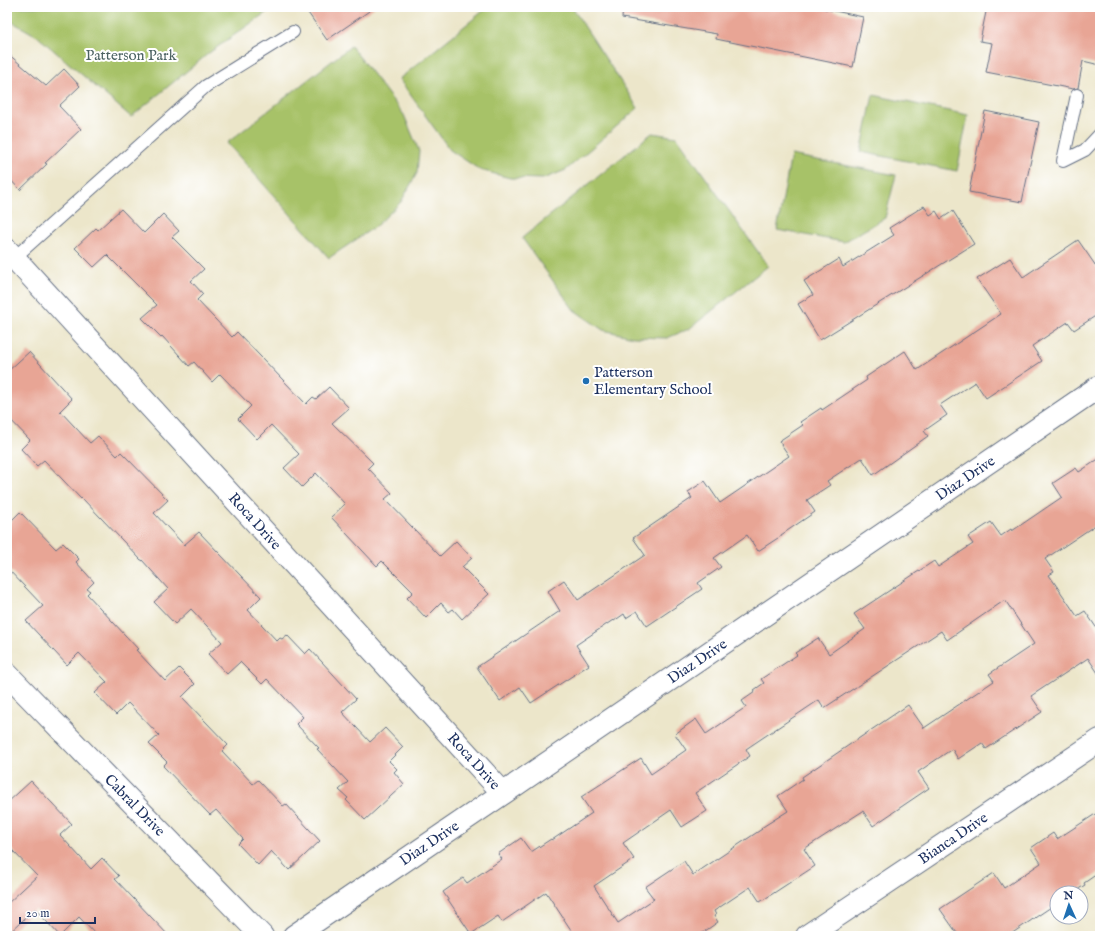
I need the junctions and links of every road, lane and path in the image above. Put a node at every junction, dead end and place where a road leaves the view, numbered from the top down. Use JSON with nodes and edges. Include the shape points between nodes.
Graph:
{"nodes":[{"id":1,"x":293,"y":32,"type":"dead end"},
{"id":2,"x":1077,"y":94,"type":"dead end"},
{"id":3,"x":1100,"y":134,"type":"edge"},
{"id":4,"x":10,"y":254,"type":"edge"},
{"id":5,"x":1100,"y":386,"type":"edge"},
{"id":6,"x":7,"y":674,"type":"edge"},
{"id":7,"x":1100,"y":740,"type":"edge"},
{"id":8,"x":503,"y":793,"type":"junction"},
{"id":9,"x":262,"y":936,"type":"edge"},
{"id":10,"x":294,"y":936,"type":"edge"},
{"id":11,"x":807,"y":936,"type":"edge"}],
"edges":[{"from":1,"to":4,"type":"lane","via":[[206,86]]},
{"from":2,"to":3,"type":"lane","via":[[1063,161],[1085,150]]},
{"from":4,"to":8,"type":"street","name":"Roca Drive"},
{"from":5,"to":8,"type":"street","name":"Diaz Drive"},
{"from":6,"to":9,"type":"street","name":"Cabral Drive"},
{"from":7,"to":11,"type":"street","name":"Bianca Drive"},
{"from":8,"to":10,"type":"street","name":"Diaz Drive"}]}
